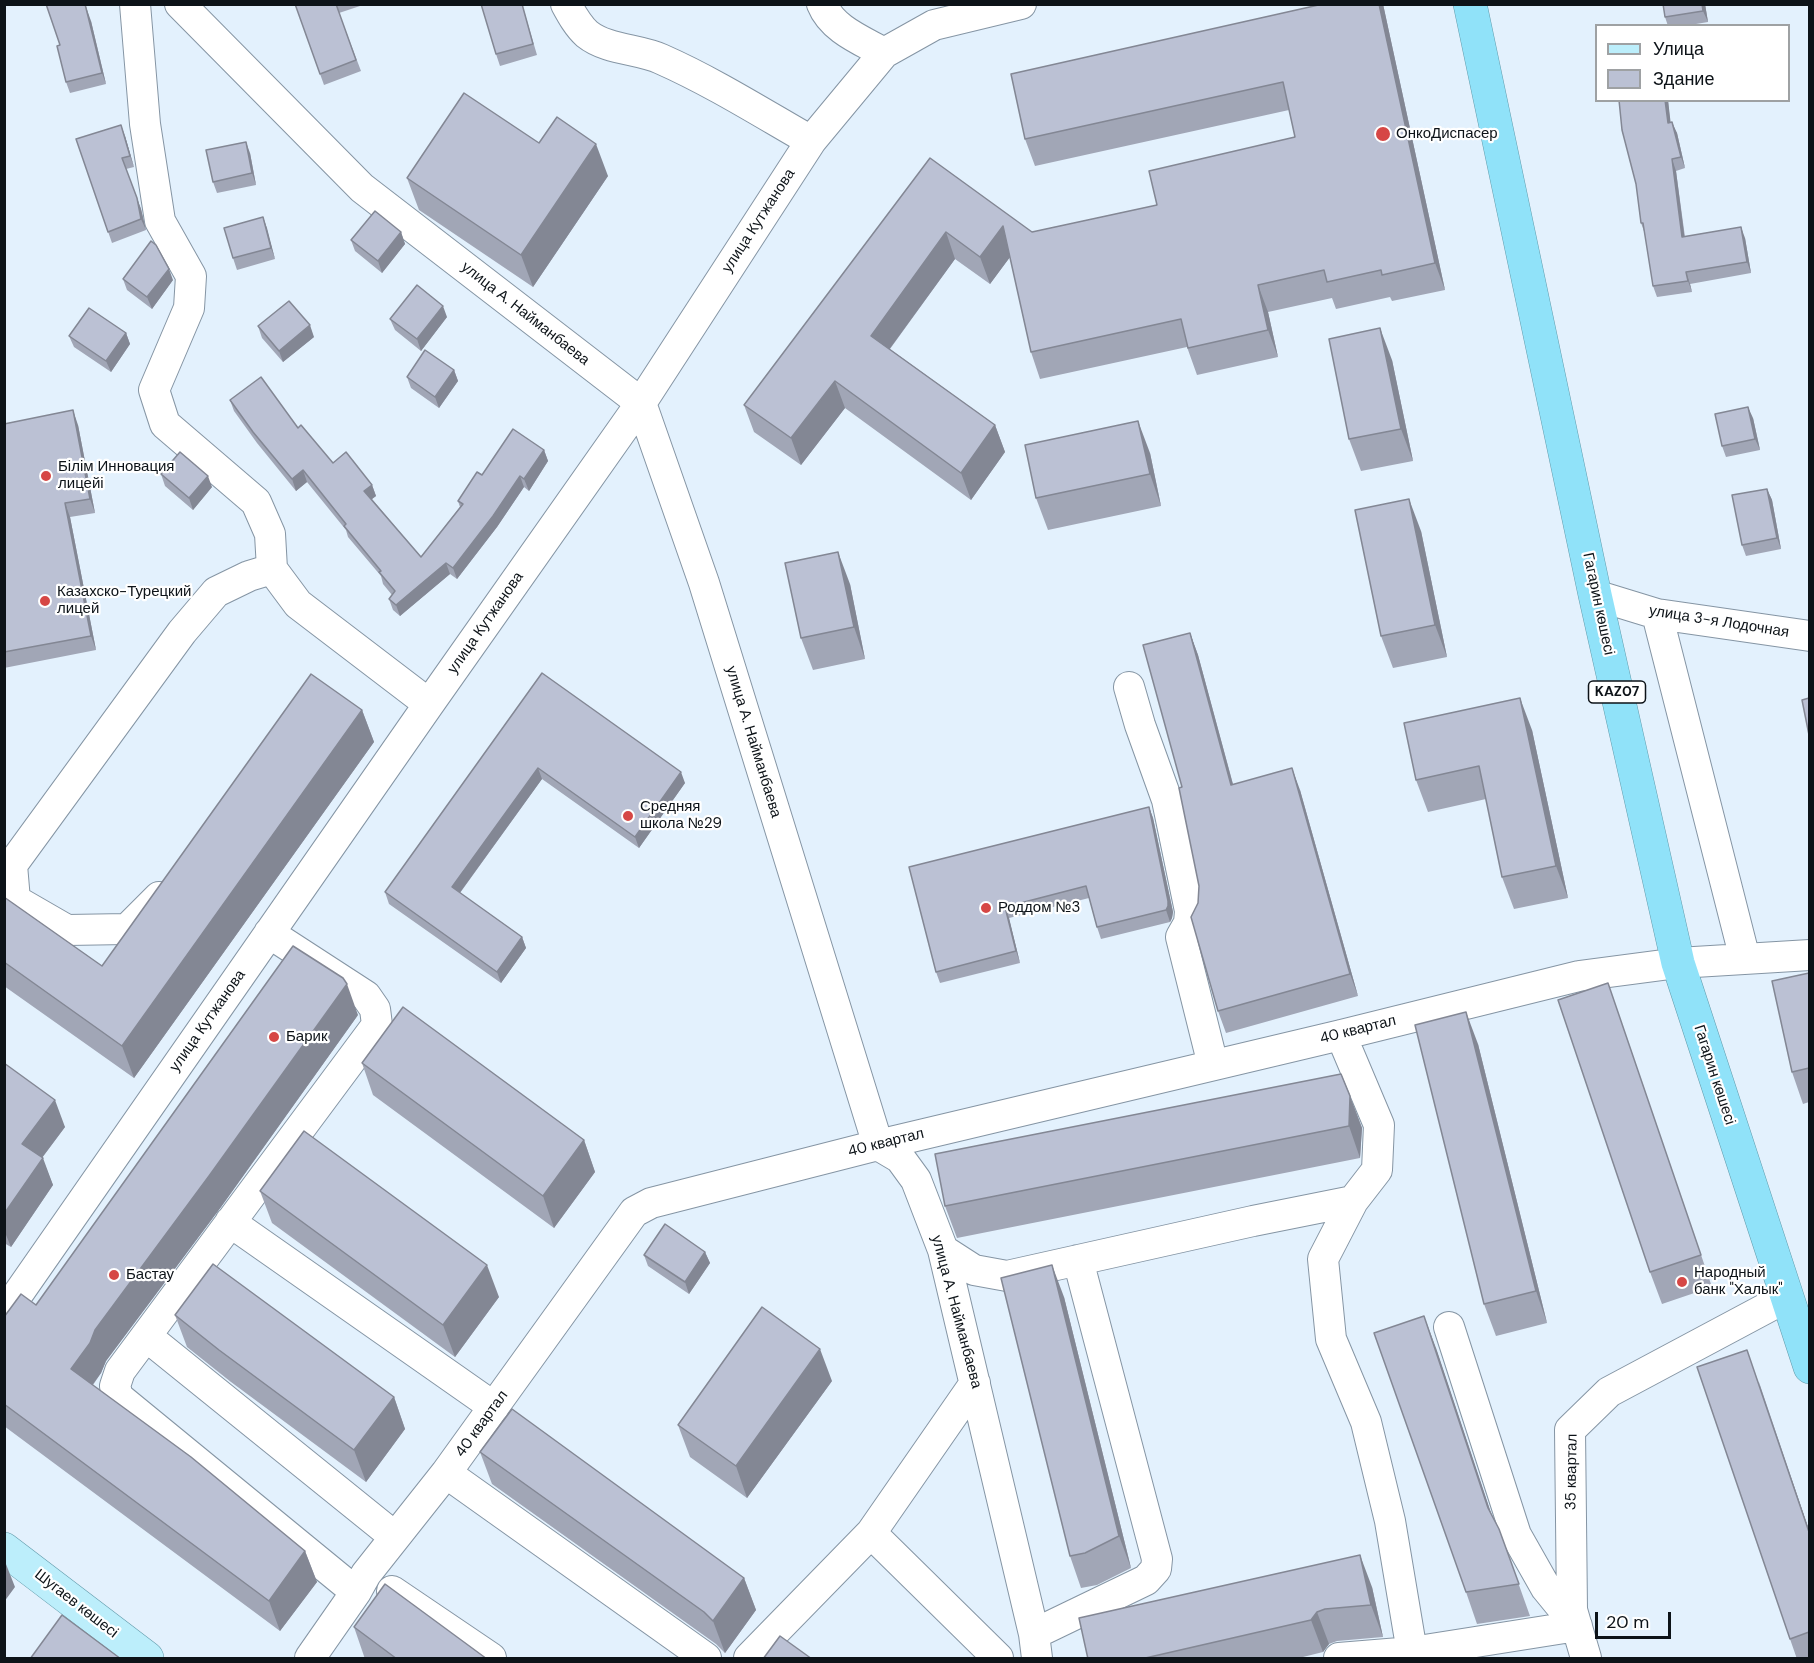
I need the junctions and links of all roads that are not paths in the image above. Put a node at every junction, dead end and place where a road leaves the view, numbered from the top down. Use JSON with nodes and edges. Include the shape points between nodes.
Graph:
{"nodes":[{"id":1,"x":135,"y":4,"type":"edge"},
{"id":2,"x":180,"y":4,"type":"edge"},
{"id":3,"x":566,"y":4,"type":"edge"},
{"id":4,"x":822,"y":4,"type":"edge"},
{"id":5,"x":1021,"y":4,"type":"edge"},
{"id":6,"x":1470,"y":4,"type":"edge"},
{"id":7,"x":884,"y":53,"type":"junction"},
{"id":8,"x":811,"y":141,"type":"junction"},
{"id":9,"x":641,"y":403,"type":"junction"},
{"id":10,"x":272,"y":569,"type":"junction"},
{"id":11,"x":1595,"y":595,"type":"junction"},
{"id":12,"x":1657,"y":614,"type":"junction"},
{"id":13,"x":1809,"y":636,"type":"edge"},
{"id":14,"x":1129,"y":687,"type":"dead end"},
{"id":15,"x":429,"y":704,"type":"junction"},
{"id":16,"x":172,"y":883,"type":"edge"},
{"id":17,"x":269,"y":933,"type":"junction"},
{"id":18,"x":1809,"y":955,"type":"edge"},
{"id":19,"x":1745,"y":959,"type":"junction"},
{"id":20,"x":1678,"y":963,"type":"junction"},
{"id":21,"x":1341,"y":1035,"type":"junction"},
{"id":22,"x":1213,"y":1065,"type":"junction"},
{"id":23,"x":878,"y":1145,"type":"junction"},
{"id":24,"x":1353,"y":1201,"type":"junction"},
{"id":25,"x":230,"y":1222,"type":"junction"},
{"id":26,"x":943,"y":1251,"type":"junction"},
{"id":27,"x":1078,"y":1260,"type":"junction"},
{"id":28,"x":1786,"y":1297,"type":"junction"},
{"id":29,"x":4,"y":1314,"type":"edge"},
{"id":30,"x":1449,"y":1327,"type":"dead end"},
{"id":31,"x":146,"y":1336,"type":"junction"},
{"id":32,"x":1809,"y":1367,"type":"edge"},
{"id":33,"x":975,"y":1383,"type":"junction"},
{"id":34,"x":494,"y":1407,"type":"junction"},
{"id":35,"x":446,"y":1473,"type":"junction"},
{"id":36,"x":871,"y":1533,"type":"junction"},
{"id":37,"x":395,"y":1537,"type":"junction"},
{"id":38,"x":4,"y":1548,"type":"edge"},
{"id":39,"x":361,"y":1583,"type":"junction"},
{"id":40,"x":1576,"y":1626,"type":"junction"},
{"id":41,"x":1036,"y":1646,"type":"edge"},
{"id":42,"x":1529,"y":1647,"type":"edge"},
{"id":43,"x":1411,"y":1655,"type":"edge"},
{"id":44,"x":147,"y":1659,"type":"edge"},
{"id":45,"x":310,"y":1659,"type":"edge"},
{"id":46,"x":491,"y":1659,"type":"edge"},
{"id":47,"x":706,"y":1659,"type":"edge"},
{"id":48,"x":749,"y":1659,"type":"edge"},
{"id":49,"x":998,"y":1659,"type":"edge"},
{"id":50,"x":1339,"y":1659,"type":"edge"},
{"id":51,"x":1586,"y":1659,"type":"edge"}],
"edges":[{"from":1,"to":10,"type":"street","via":[[160,221],[191,276],[189,308],[154,390],[165,424],[256,502],[270,534]]},
{"from":2,"to":9,"type":"street","name":"улица А. Найманбаева","via":[[362,188]]},
{"from":3,"to":8,"type":"street","via":[[588,35],[685,69]]},
{"from":4,"to":7,"type":"street","via":[[826,15],[845,31]]},
{"from":5,"to":7,"type":"street","name":"улица Кутжанова","via":[[934,25]]},
{"from":6,"to":11,"type":"highway","name":"Гагарин көшесі","number":"KAZ07"},
{"from":7,"to":8,"type":"street","name":"улица Кутжанова"},
{"from":8,"to":9,"type":"street","name":"улица Кутжанова"},
{"from":9,"to":15,"type":"street","name":"улица Кутжанова"},
{"from":9,"to":23,"type":"street","name":"улица А. Найманбаева","via":[[704,583]]},
{"from":10,"to":15,"type":"street","via":[[298,604]]},
{"from":10,"to":16,"type":"street","via":[[216,592],[182,632],[12,865],[15,900],[67,930],[127,929]]},
{"from":11,"to":12,"type":"street","name":"улица 3-я Лодочная"},
{"from":11,"to":20,"type":"highway","name":"Гагарин көшесі","number":"KAZ07"},
{"from":12,"to":13,"type":"street","name":"улица 3-я Лодочная"},
{"from":12,"to":19,"type":"street"},
{"from":14,"to":22,"type":"street","via":[[1167,800],[1190,911],[1181,937]]},
{"from":15,"to":17,"type":"street","name":"улица Кутжанова"},
{"from":17,"to":25,"type":"street","via":[[366,996],[375,1009],[377,1024]]},
{"from":17,"to":29,"type":"street","name":"улица Кутжанова"},
{"from":18,"to":19,"type":"street","name":"40 квартал"},
{"from":19,"to":20,"type":"street","name":"40 квартал"},
{"from":20,"to":21,"type":"street","name":"40 квартал","via":[[1579,976]]},
{"from":20,"to":28,"type":"highway","name":"Гагарин көшесі","number":"KAZ07"},
{"from":21,"to":22,"type":"street","name":"40 квартал"},
{"from":21,"to":24,"type":"street","via":[[1379,1125],[1377,1170]]},
{"from":22,"to":23,"type":"street","name":"40 квартал"},
{"from":23,"to":26,"type":"street","name":"улица А. Найманбаева","via":[[900,1158],[916,1180]]},
{"from":23,"to":34,"type":"street","name":"40 квартал","via":[[651,1203],[634,1212]]},
{"from":24,"to":27,"type":"street"},
{"from":24,"to":43,"type":"street","via":[[1323,1259],[1331,1339],[1366,1422],[1390,1521]]},
{"from":25,"to":31,"type":"street"},
{"from":25,"to":34,"type":"street"},
{"from":26,"to":27,"type":"street","via":[[974,1270],[1007,1276]]},
{"from":26,"to":33,"type":"street","name":"улица А. Найманбаева"},
{"from":27,"to":41,"type":"street","via":[[1157,1559],[1156,1569],[1146,1580]]},
{"from":28,"to":32,"type":"highway","name":"Гагарин көшесі","number":"KAZ07"},
{"from":28,"to":40,"type":"street","name":"35 квартал","via":[[1609,1392],[1570,1430],[1572,1610]]},
{"from":30,"to":40,"type":"street","via":[[1516,1535],[1546,1588]]},
{"from":31,"to":37,"type":"street"},
{"from":31,"to":39,"type":"street","via":[[120,1371],[115,1386],[118,1397]]},
{"from":33,"to":36,"type":"street"},
{"from":33,"to":41,"type":"street","name":"улица А. Найманбаева"},
{"from":34,"to":35,"type":"street","name":"40 квартал"},
{"from":35,"to":37,"type":"street","name":"40 квартал"},
{"from":35,"to":47,"type":"street"},
{"from":36,"to":48,"type":"street"},
{"from":36,"to":49,"type":"street"},
{"from":37,"to":39,"type":"street","name":"40 квартал"},
{"from":38,"to":44,"type":"main road","name":"Шугаев көшесі"},
{"from":39,"to":45,"type":"street","name":"40 квартал"},
{"from":39,"to":46,"type":"street"},
{"from":40,"to":42,"type":"street"},
{"from":40,"to":51,"type":"street","name":"35 квартал"},
{"from":42,"to":43,"type":"street"},
{"from":43,"to":50,"type":"street"}]}
